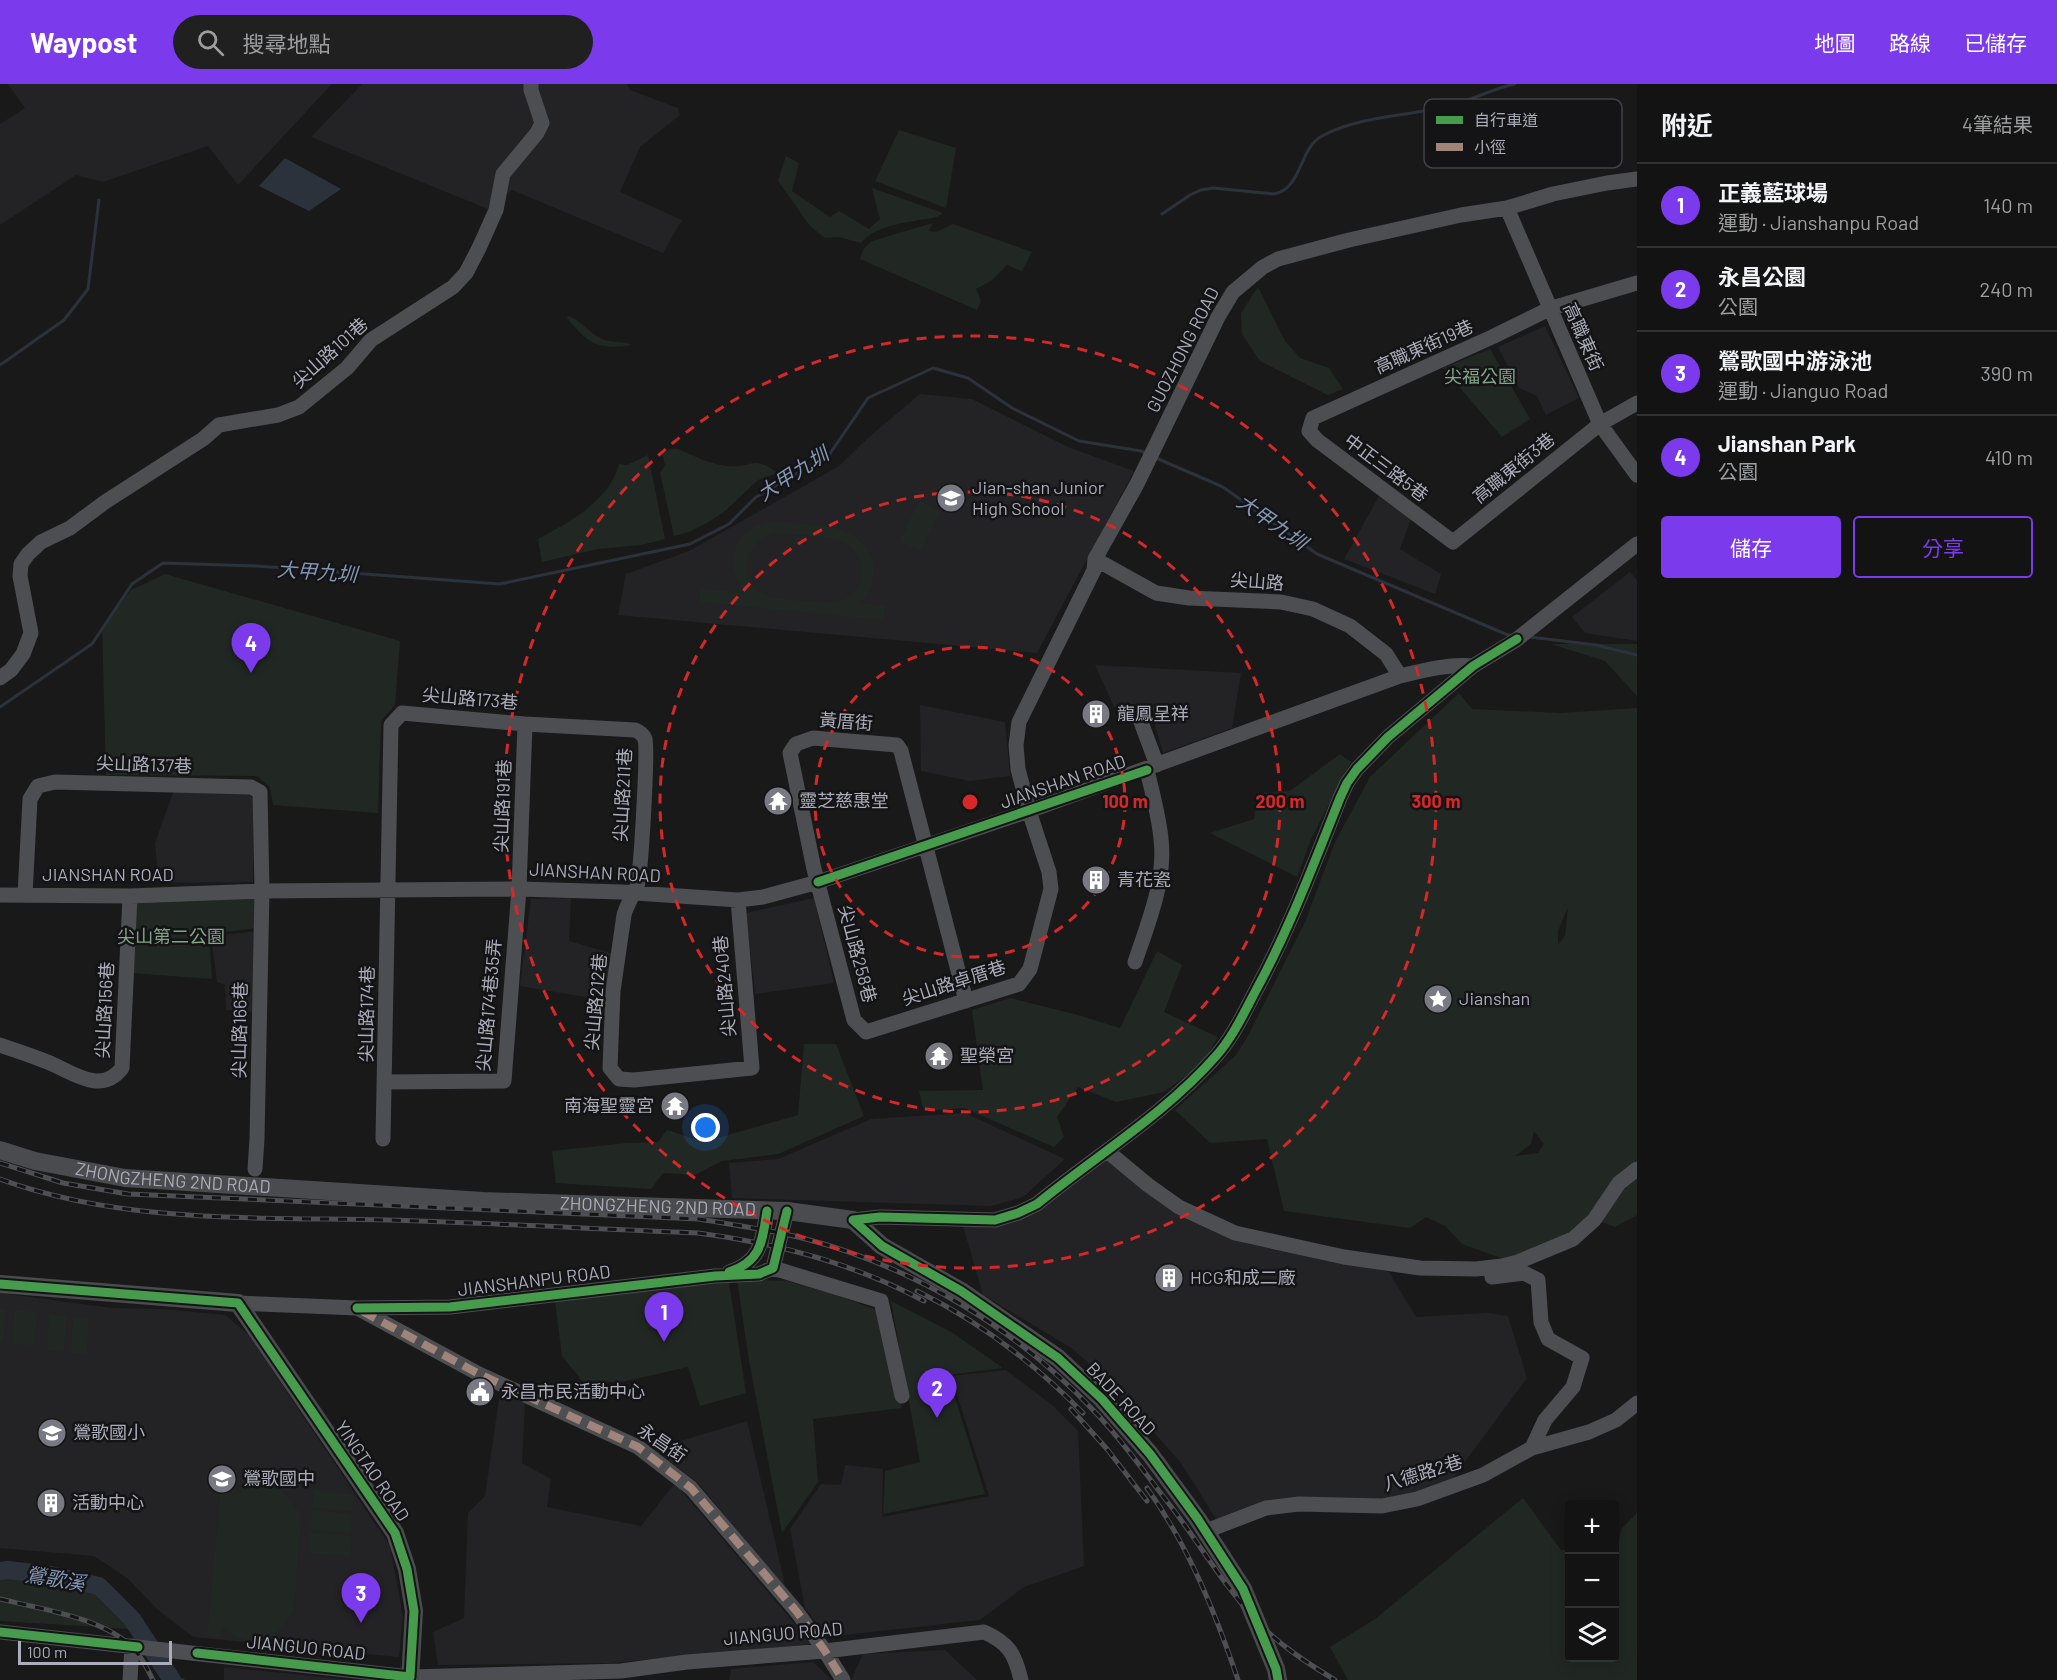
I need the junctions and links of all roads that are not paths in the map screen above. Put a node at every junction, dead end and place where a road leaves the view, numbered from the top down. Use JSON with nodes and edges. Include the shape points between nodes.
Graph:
{"nodes":[{"id":1,"x":531,"y":84,"type":"edge"},
{"id":2,"x":1637,"y":179,"type":"edge"},
{"id":3,"x":1507,"y":208,"type":"junction"},
{"id":4,"x":1637,"y":283,"type":"edge"},
{"id":5,"x":1549,"y":309,"type":"junction"},
{"id":6,"x":1637,"y":403,"type":"edge"},
{"id":7,"x":1313,"y":418,"type":"joint"},
{"id":8,"x":1600,"y":424,"type":"junction"},
{"id":9,"x":1637,"y":474,"type":"edge"},
{"id":10,"x":1453,"y":542,"type":"joint"},
{"id":11,"x":1637,"y":544,"type":"edge"},
{"id":12,"x":1095,"y":559,"type":"junction"},
{"id":13,"x":1473,"y":666,"type":"junction"},
{"id":14,"x":1400,"y":676,"type":"junction"},
{"id":15,"x":0,"y":678,"type":"edge"},
{"id":16,"x":1138,"y":714,"type":"dead end"},
{"id":17,"x":525,"y":724,"type":"junction"},
{"id":18,"x":642,"y":733,"type":"joint"},
{"id":19,"x":1152,"y":767,"type":"junction"},
{"id":20,"x":1029,"y":811,"type":"junction"},
{"id":21,"x":925,"y":846,"type":"junction"},
{"id":22,"x":818,"y":882,"type":"junction"},
{"id":23,"x":519,"y":889,"type":"junction"},
{"id":24,"x":388,"y":890,"type":"junction"},
{"id":25,"x":262,"y":891,"type":"junction"},
{"id":26,"x":632,"y":894,"type":"junction"},
{"id":27,"x":0,"y":895,"type":"edge"},
{"id":28,"x":25,"y":895,"type":"junction"},
{"id":29,"x":130,"y":896,"type":"junction"},
{"id":30,"x":738,"y":900,"type":"junction"},
{"id":31,"x":1135,"y":962,"type":"dead end"},
{"id":32,"x":966,"y":1001,"type":"junction"},
{"id":33,"x":866,"y":1032,"type":"joint"},
{"id":34,"x":0,"y":1045,"type":"edge"},
{"id":35,"x":752,"y":1068,"type":"joint"},
{"id":36,"x":385,"y":1082,"type":"junction"},
{"id":37,"x":383,"y":1139,"type":"dead end"},
{"id":38,"x":0,"y":1150,"type":"edge"},
{"id":39,"x":1107,"y":1151,"type":"junction"},
{"id":40,"x":255,"y":1169,"type":"dead end"},
{"id":41,"x":1637,"y":1169,"type":"edge"},
{"id":42,"x":767,"y":1210,"type":"junction"},
{"id":43,"x":787,"y":1211,"type":"junction"},
{"id":44,"x":853,"y":1220,"type":"junction"},
{"id":45,"x":773,"y":1268,"type":"junction"},
{"id":46,"x":1476,"y":1269,"type":"junction"},
{"id":47,"x":715,"y":1276,"type":"junction"},
{"id":48,"x":0,"y":1284,"type":"edge"},
{"id":49,"x":238,"y":1303,"type":"junction"},
{"id":50,"x":357,"y":1308,"type":"junction"},
{"id":51,"x":902,"y":1396,"type":"dead end"},
{"id":52,"x":1637,"y":1403,"type":"edge"},
{"id":53,"x":1532,"y":1448,"type":"junction"},
{"id":54,"x":1206,"y":1532,"type":"junction"},
{"id":55,"x":0,"y":1632,"type":"edge"},
{"id":56,"x":135,"y":1646,"type":"junction"},
{"id":57,"x":825,"y":1651,"type":"junction"},
{"id":58,"x":410,"y":1678,"type":"edge"},
{"id":59,"x":130,"y":1680,"type":"edge"},
{"id":60,"x":843,"y":1680,"type":"edge"},
{"id":61,"x":1021,"y":1680,"type":"edge"},
{"id":62,"x":1278,"y":1680,"type":"edge"}],
"edges":[{"from":1,"to":15,"type":"street","name":"尖山路101巷","via":[[542,123],[503,174],[496,210],[466,273],[453,287],[371,340],[347,368],[298,407],[278,415],[219,425],[70,528],[41,542],[21,564],[31,633],[23,654]]},
{"from":2,"to":3,"type":"street","name":"GUOZHONG ROAD","via":[[1553,194]]},
{"from":3,"to":5,"type":"street","name":"高職東街"},
{"from":3,"to":12,"type":"street","name":"GUOZHONG ROAD","via":[[1461,215],[1278,259],[1233,292]]},
{"from":4,"to":5,"type":"street","name":"高職東街19巷"},
{"from":5,"to":7,"type":"street","name":"高職東街19巷"},
{"from":5,"to":8,"type":"street","name":"高職東街"},
{"from":6,"to":8,"type":"street","name":"高職東街3巷"},
{"from":7,"to":10,"type":"street","name":"中正三路5巷","via":[[1309,431],[1317,440]]},
{"from":8,"to":9,"type":"street","name":"高職東街"},
{"from":8,"to":10,"type":"street","name":"高職東街3巷"},
{"from":11,"to":13,"type":"street","name":"ZHONGZHENG 2ND ROAD","via":[[1521,636]]},
{"from":12,"to":14,"type":"street","name":"尖山路","via":[[1156,593],[1281,602],[1313,609],[1350,626],[1386,654]]},
{"from":12,"to":20,"type":"street","name":"GUOZHONG ROAD","via":[[1094,570],[1019,722],[1018,769]]},
{"from":13,"to":14,"type":"street","name":"JIANSHAN ROAD","via":[[1443,666]]},
{"from":13,"to":39,"type":"street","name":"ZHONGZHENG 2ND ROAD","via":[[1357,768],[1343,791],[1274,957],[1227,1042],[1170,1102]]},
{"from":14,"to":19,"type":"street","name":"JIANSHAN ROAD"},
{"from":16,"to":19,"type":"street"},
{"from":17,"to":18,"type":"street","name":"尖山路173巷"},
{"from":17,"to":23,"type":"street","name":"尖山路191巷"},
{"from":17,"to":24,"type":"street","name":"尖山路173巷","via":[[402,712],[391,725]]},
{"from":18,"to":26,"type":"street","name":"尖山路211巷","via":[[644,787],[638,885]]},
{"from":19,"to":20,"type":"street","name":"JIANSHAN ROAD"},
{"from":19,"to":31,"type":"street","via":[[1161,840],[1160,875]]},
{"from":20,"to":21,"type":"street","name":"JIANSHAN ROAD"},
{"from":20,"to":32,"type":"street","name":"尖山路卓厝巷","via":[[1051,889],[1030,969],[1019,984]]},
{"from":21,"to":22,"type":"street","name":"JIANSHAN ROAD"},
{"from":21,"to":22,"type":"street","name":"黃厝街","via":[[897,745],[803,740],[790,753]]},
{"from":21,"to":32,"type":"street"},
{"from":22,"to":30,"type":"street","name":"JIANSHAN ROAD"},
{"from":22,"to":33,"type":"street","name":"尖山路258巷","via":[[854,1020]]},
{"from":23,"to":24,"type":"street","name":"JIANSHAN ROAD"},
{"from":23,"to":26,"type":"street","name":"JIANSHAN ROAD"},
{"from":23,"to":36,"type":"street","name":"尖山路174巷35弄","via":[[504,1081]]},
{"from":24,"to":25,"type":"street","name":"JIANSHAN ROAD"},
{"from":24,"to":36,"type":"street","name":"尖山路174巷"},
{"from":25,"to":28,"type":"street","name":"尖山路137巷","via":[[260,792],[251,787],[55,782],[38,786],[30,799]]},
{"from":25,"to":29,"type":"street","name":"JIANSHAN ROAD"},
{"from":25,"to":40,"type":"street","name":"尖山路166巷"},
{"from":26,"to":30,"type":"street","name":"JIANSHAN ROAD"},
{"from":26,"to":35,"type":"street","name":"尖山路212巷","via":[[624,915],[614,991],[610,1068],[619,1079],[634,1080]]},
{"from":27,"to":28,"type":"street","name":"JIANSHAN ROAD"},
{"from":28,"to":29,"type":"street","name":"JIANSHAN ROAD"},
{"from":29,"to":34,"type":"street","name":"尖山路156巷","via":[[122,1068],[114,1078],[85,1080]]},
{"from":30,"to":35,"type":"street","name":"尖山路240巷"},
{"from":32,"to":33,"type":"street","name":"尖山路卓厝巷"},
{"from":36,"to":37,"type":"street","name":"尖山路174巷"},
{"from":38,"to":42,"type":"main road","name":"ZHONGZHENG 2ND ROAD","via":[[43,1163],[125,1178],[483,1201]]},
{"from":39,"to":44,"type":"street","name":"ZHONGZHENG 2ND ROAD","via":[[1037,1204],[996,1220]]},
{"from":39,"to":46,"type":"street","via":[[1179,1207],[1234,1233],[1344,1257],[1420,1268]]},
{"from":41,"to":46,"type":"street","via":[[1619,1183],[1594,1220],[1573,1239],[1518,1262]]},
{"from":42,"to":43,"type":"main road","name":"ZHONGZHENG 2ND ROAD"},
{"from":42,"to":47,"type":"street","name":"JIANSHANPU ROAD","via":[[755,1256],[745,1267]]},
{"from":43,"to":44,"type":"main road","name":"ZHONGZHENG 2ND ROAD"},
{"from":43,"to":45,"type":"street"},
{"from":44,"to":54,"type":"main road","name":"BADE ROAD","via":[[882,1246],[961,1291],[1058,1358],[1102,1399],[1150,1454]]},
{"from":45,"to":47,"type":"street","name":"JIANSHANPU ROAD","via":[[759,1274]]},
{"from":45,"to":51,"type":"street","via":[[881,1301]]},
{"from":46,"to":53,"type":"street","via":[[1486,1278],[1524,1273],[1538,1280],[1541,1322],[1548,1339],[1582,1358],[1573,1387],[1545,1420]]},
{"from":47,"to":50,"type":"street","name":"JIANSHANPU ROAD","via":[[450,1307]]},
{"from":48,"to":49,"type":"main road","name":"JIANSHANPU ROAD"},
{"from":49,"to":50,"type":"street","name":"JIANSHANPU ROAD"},
{"from":49,"to":58,"type":"main road","name":"YINGTAO ROAD","via":[[395,1533],[407,1569],[414,1611]]},
{"from":50,"to":57,"type":"street","name":"永昌街","via":[[479,1374],[638,1447],[691,1488],[797,1612]]},
{"from":52,"to":53,"type":"street","name":"八德路2巷","via":[[1617,1420]]},
{"from":53,"to":54,"type":"street","name":"八德路2巷","via":[[1483,1475],[1417,1499],[1382,1506],[1299,1504],[1266,1508]]},
{"from":54,"to":62,"type":"main road","name":"BADE ROAD","via":[[1243,1588]]},
{"from":55,"to":56,"type":"street"},
{"from":56,"to":58,"type":"street","name":"JIANGUO ROAD"},
{"from":56,"to":59,"type":"street"},
{"from":57,"to":58,"type":"street","name":"JIANGUO ROAD","via":[[621,1671]]},
{"from":57,"to":60,"type":"street","name":"永昌街"},
{"from":57,"to":61,"type":"street","name":"JIANGUO ROAD","via":[[984,1632],[1000,1639],[1010,1650]]}]}
